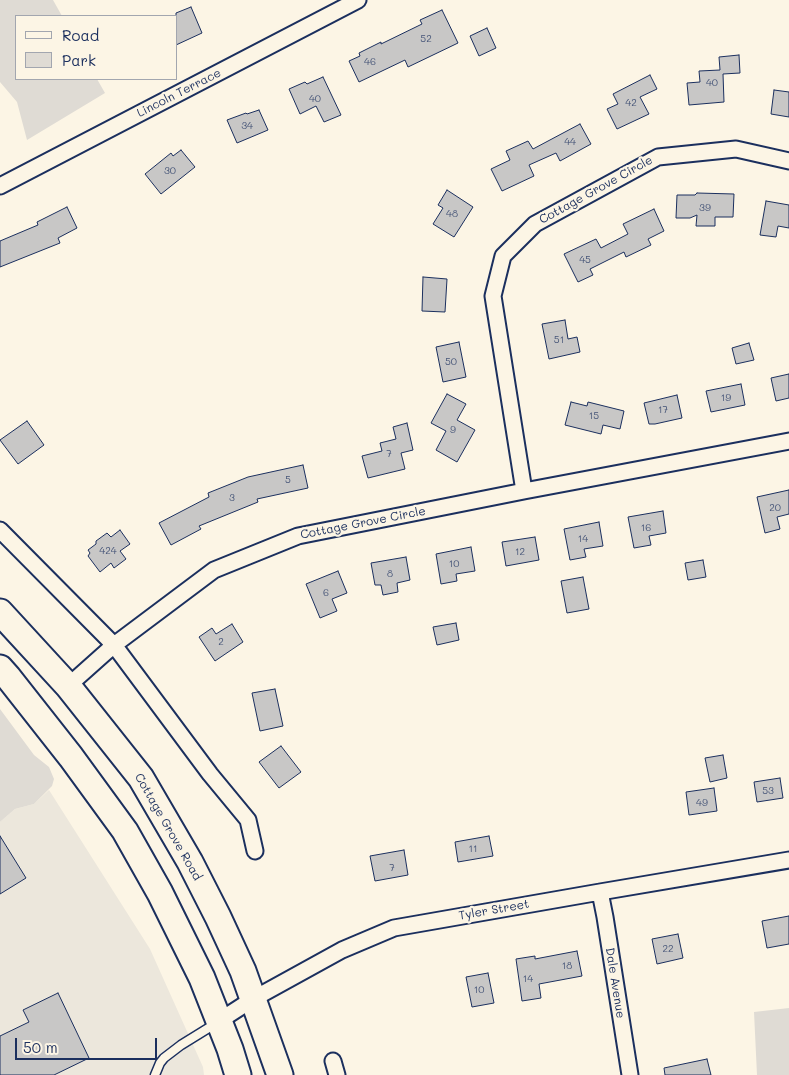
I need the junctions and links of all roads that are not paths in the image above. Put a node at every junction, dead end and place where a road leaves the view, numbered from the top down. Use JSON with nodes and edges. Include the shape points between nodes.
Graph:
{"nodes":[{"id":1,"x":358,"y":0,"type":"edge"},
{"id":2,"x":789,"y":161,"type":"edge"},
{"id":3,"x":0,"y":186,"type":"edge"},
{"id":4,"x":789,"y":441,"type":"edge"},
{"id":5,"x":524,"y":491,"type":"junction"},
{"id":6,"x":0,"y":530,"type":"edge"},
{"id":7,"x":0,"y":612,"type":"edge"},
{"id":8,"x":114,"y":645,"type":"junction"},
{"id":9,"x":0,"y":668,"type":"edge"},
{"id":10,"x":68,"y":686,"type":"junction"},
{"id":11,"x":255,"y":851,"type":"dead end"},
{"id":12,"x":789,"y":860,"type":"edge"},
{"id":13,"x":600,"y":892,"type":"junction"},
{"id":14,"x":253,"y":999,"type":"junction"},
{"id":15,"x":219,"y":1021,"type":"junction"},
{"id":16,"x":155,"y":1075,"type":"edge"},
{"id":17,"x":238,"y":1075,"type":"edge"},
{"id":18,"x":280,"y":1075,"type":"edge"},
{"id":19,"x":630,"y":1075,"type":"edge"}],
"edges":[{"from":1,"to":3,"type":"street","name":"Lincoln Terrace"},
{"from":2,"to":5,"type":"street","name":"Cottage Grove Circle","via":[[736,149],[658,157],[535,224],[503,256],[493,296]]},
{"from":4,"to":5,"type":"street","name":"Cottage Grove Circle"},
{"from":5,"to":8,"type":"street","name":"Cottage Grove Circle","via":[[298,536],[214,570]]},
{"from":6,"to":8,"type":"street"},
{"from":7,"to":10,"type":"main road","name":"Cottage Grove Road"},
{"from":8,"to":10,"type":"street","name":"Cottage Grove Circle"},
{"from":8,"to":11,"type":"street","via":[[248,820]]},
{"from":9,"to":15,"type":"main road","via":[[125,831],[202,978]]},
{"from":10,"to":14,"type":"main road","name":"Cottage Grove Road","via":[[141,778],[218,917]]},
{"from":12,"to":13,"type":"street","name":"Tyler Street"},
{"from":13,"to":14,"type":"street","name":"Tyler Street","via":[[394,928],[342,950]]},
{"from":13,"to":19,"type":"street","name":"Dale Avenue"},
{"from":14,"to":15,"type":"street","name":"Tyler Street"},
{"from":14,"to":18,"type":"main road","name":"Cottage Grove Road"},
{"from":15,"to":16,"type":"lane","via":[[164,1058]]},
{"from":15,"to":17,"type":"main road"}]}
